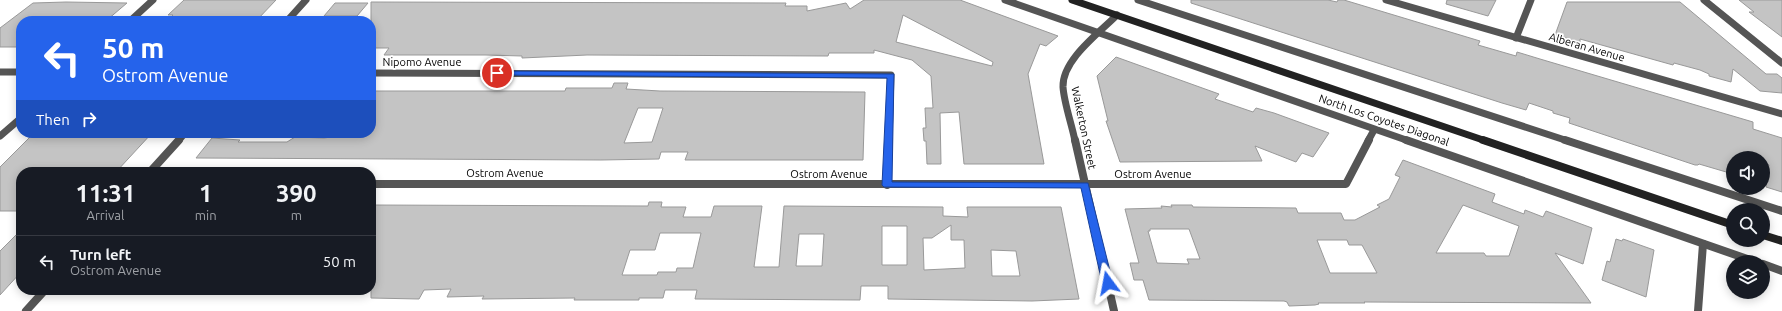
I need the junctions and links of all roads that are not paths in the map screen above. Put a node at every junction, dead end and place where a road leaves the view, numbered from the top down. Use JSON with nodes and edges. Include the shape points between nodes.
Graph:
{"nodes":[{"id":1,"x":153,"y":0,"type":"edge"},
{"id":2,"x":306,"y":0,"type":"edge"},
{"id":3,"x":1005,"y":0,"type":"edge"},
{"id":4,"x":1072,"y":0,"type":"edge"},
{"id":5,"x":1138,"y":0,"type":"edge"},
{"id":6,"x":1386,"y":0,"type":"edge"},
{"id":7,"x":1531,"y":0,"type":"edge"},
{"id":8,"x":1704,"y":0,"type":"edge"},
{"id":9,"x":1117,"y":15,"type":"junction"},
{"id":10,"x":135,"y":16,"type":"edge"},
{"id":11,"x":292,"y":16,"type":"edge"},
{"id":12,"x":1099,"y":32,"type":"junction"},
{"id":13,"x":1516,"y":38,"type":"junction"},
{"id":14,"x":1782,"y":63,"type":"edge"},
{"id":15,"x":0,"y":72,"type":"edge"},
{"id":16,"x":16,"y":72,"type":"edge"},
{"id":17,"x":376,"y":73,"type":"edge"},
{"id":18,"x":1782,"y":114,"type":"edge"},
{"id":19,"x":16,"y":122,"type":"edge"},
{"id":20,"x":1374,"y":130,"type":"junction"},
{"id":21,"x":0,"y":136,"type":"edge"},
{"id":22,"x":181,"y":138,"type":"edge"},
{"id":23,"x":154,"y":167,"type":"edge"},
{"id":24,"x":376,"y":184,"type":"edge"},
{"id":25,"x":887,"y":185,"type":"junction"},
{"id":26,"x":1085,"y":185,"type":"junction"},
{"id":27,"x":1782,"y":211,"type":"edge"},
{"id":28,"x":1726,"y":223,"type":"edge"},
{"id":29,"x":1770,"y":237,"type":"edge"},
{"id":30,"x":1782,"y":241,"type":"edge"},
{"id":31,"x":1702,"y":244,"type":"junction"},
{"id":32,"x":1735,"y":255,"type":"edge"},
{"id":33,"x":1770,"y":267,"type":"edge"},
{"id":34,"x":1782,"y":271,"type":"edge"},
{"id":35,"x":40,"y":295,"type":"edge"},
{"id":36,"x":26,"y":311,"type":"edge"},
{"id":37,"x":1114,"y":311,"type":"edge"},
{"id":38,"x":1698,"y":311,"type":"edge"}],
"edges":[{"from":1,"to":10,"type":"street"},
{"from":2,"to":11,"type":"street"},
{"from":3,"to":12,"type":"street","name":"North Los Coyotes Diagonal"},
{"from":4,"to":9,"type":"main road","name":"North Los Coyotes Diagonal"},
{"from":5,"to":27,"type":"street"},
{"from":6,"to":13,"type":"street","name":"Alberan Avenue"},
{"from":7,"to":13,"type":"street"},
{"from":8,"to":14,"type":"street"},
{"from":9,"to":12,"type":"street","name":"Walkerton Street"},
{"from":9,"to":28,"type":"main road","name":"North Los Coyotes Diagonal"},
{"from":12,"to":20,"type":"street","name":"North Los Coyotes Diagonal"},
{"from":12,"to":26,"type":"street","name":"Walkerton Street","via":[[1074,58],[1065,72],[1063,87]]},
{"from":13,"to":18,"type":"street","name":"Alberan Avenue"},
{"from":15,"to":16,"type":"street"},
{"from":17,"to":25,"type":"street","name":"Nipomo Avenue","via":[[891,76]]},
{"from":19,"to":21,"type":"street"},
{"from":20,"to":26,"type":"street","name":"Ostrom Avenue","via":[[1346,184]]},
{"from":20,"to":31,"type":"street","name":"North Los Coyotes Diagonal"},
{"from":22,"to":23,"type":"street"},
{"from":24,"to":25,"type":"street","name":"Ostrom Avenue"},
{"from":25,"to":26,"type":"street","name":"Ostrom Avenue"},
{"from":26,"to":37,"type":"street","name":"Walkerton Street"},
{"from":29,"to":30,"type":"main road"},
{"from":31,"to":32,"type":"street","name":"North Los Coyotes Diagonal"},
{"from":31,"to":38,"type":"street"},
{"from":33,"to":34,"type":"street"},
{"from":35,"to":36,"type":"street"}]}
